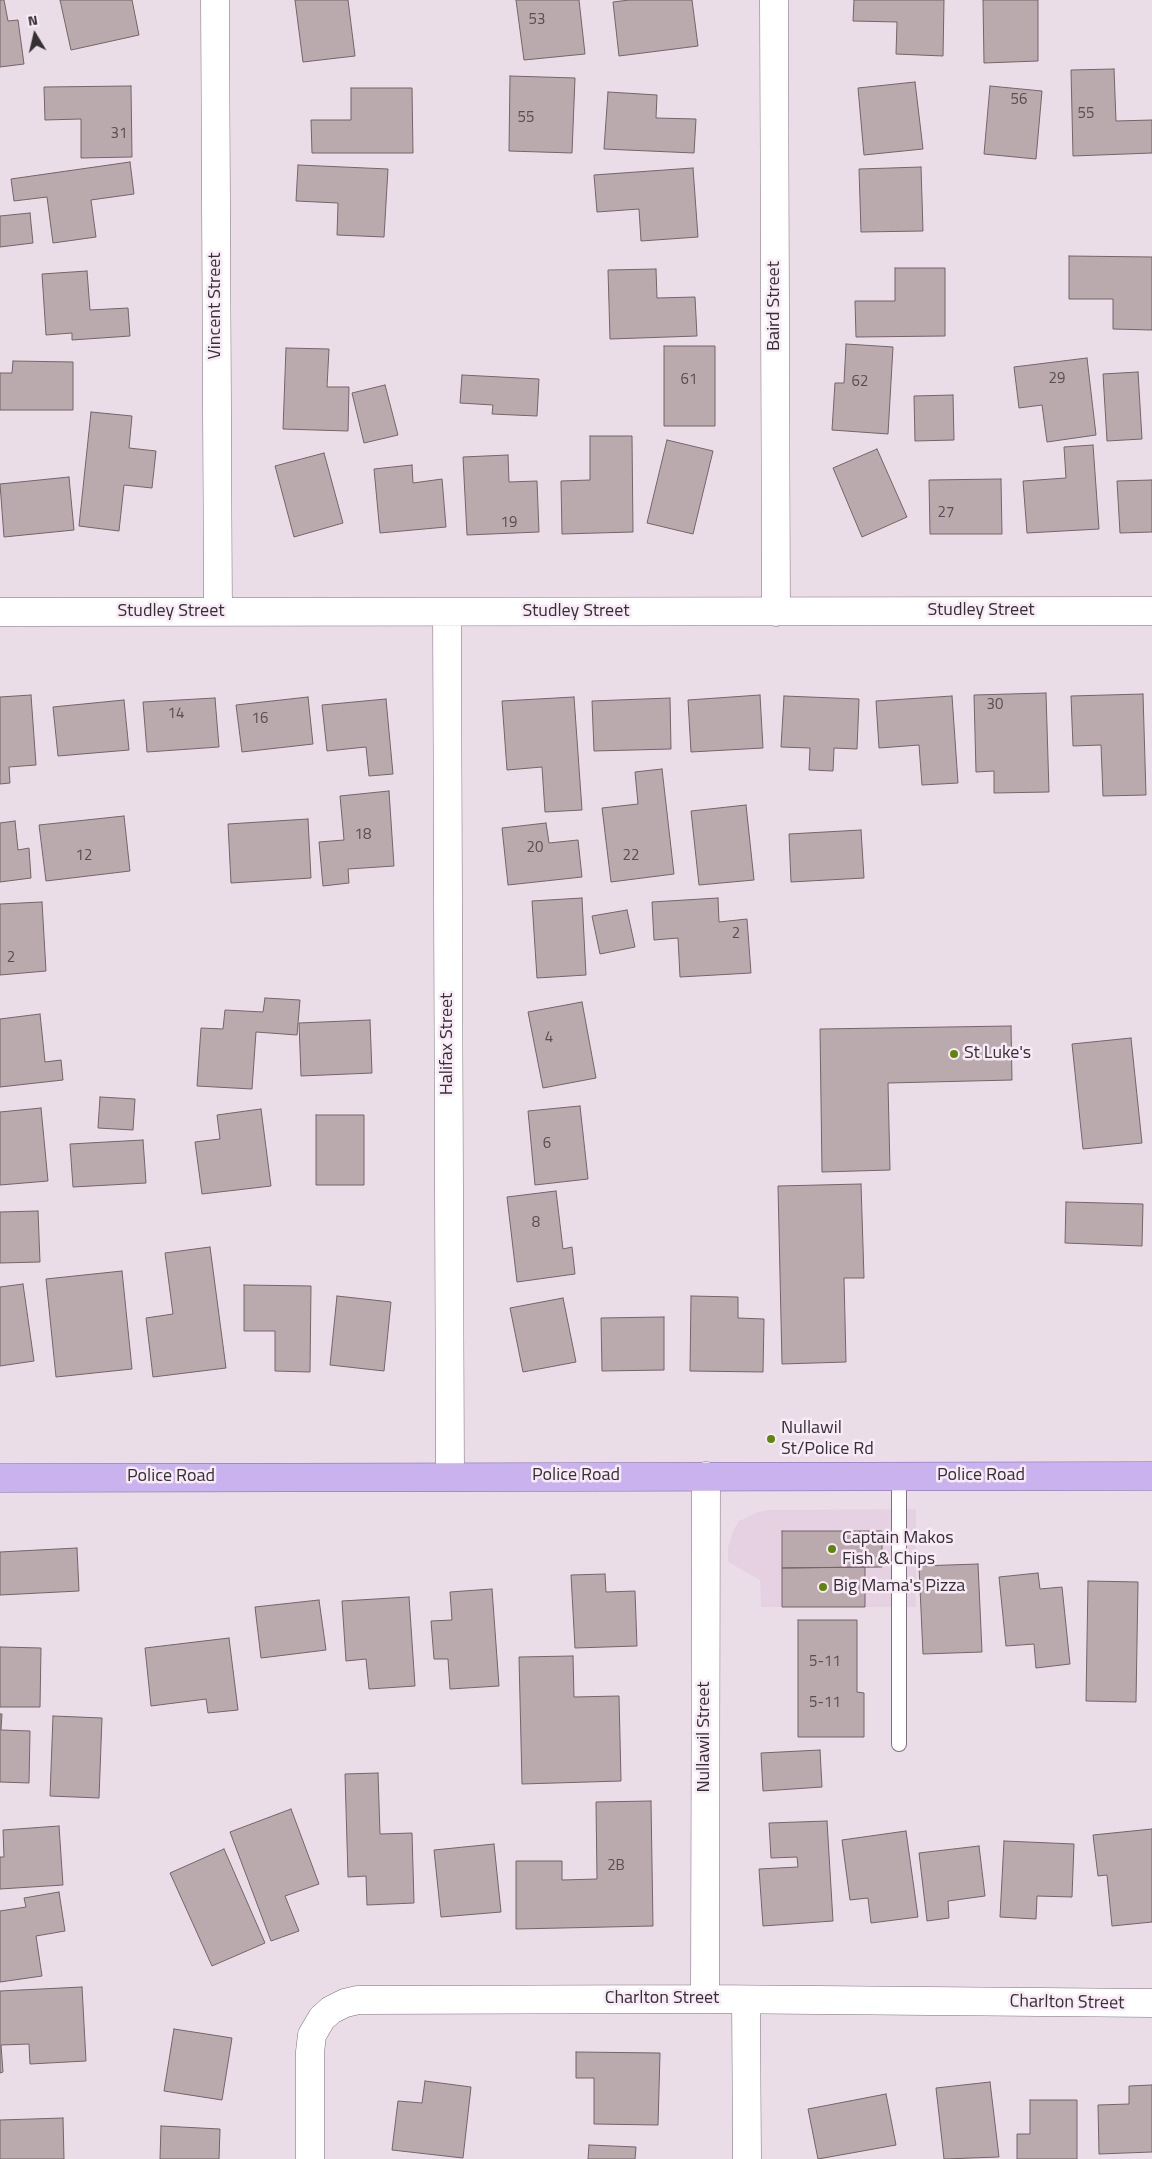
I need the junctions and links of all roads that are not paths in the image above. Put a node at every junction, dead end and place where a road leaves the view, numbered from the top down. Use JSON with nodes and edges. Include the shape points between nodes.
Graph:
{"nodes":[{"id":1,"x":215,"y":0,"type":"edge"},
{"id":2,"x":774,"y":0,"type":"edge"},
{"id":3,"x":1152,"y":611,"type":"edge"},
{"id":4,"x":0,"y":612,"type":"edge"},
{"id":5,"x":218,"y":612,"type":"junction"},
{"id":6,"x":447,"y":612,"type":"junction"},
{"id":7,"x":776,"y":612,"type":"junction"},
{"id":8,"x":450,"y":1476,"type":"junction"},
{"id":9,"x":706,"y":1476,"type":"junction"},
{"id":10,"x":899,"y":1476,"type":"junction"},
{"id":11,"x":1152,"y":1476,"type":"edge"},
{"id":12,"x":0,"y":1478,"type":"edge"},
{"id":13,"x":899,"y":1744,"type":"dead end"},
{"id":14,"x":705,"y":1999,"type":"junction"},
{"id":15,"x":746,"y":2000,"type":"junction"},
{"id":16,"x":1152,"y":2004,"type":"edge"},
{"id":17,"x":310,"y":2159,"type":"edge"},
{"id":18,"x":747,"y":2159,"type":"edge"}],
"edges":[{"from":1,"to":5,"type":"street","name":"Vincent Street"},
{"from":2,"to":7,"type":"street","name":"Baird Street"},
{"from":3,"to":7,"type":"street","name":"Studley Street"},
{"from":4,"to":5,"type":"street","name":"Studley Street"},
{"from":5,"to":6,"type":"street","name":"Studley Street"},
{"from":6,"to":7,"type":"street","name":"Studley Street"},
{"from":6,"to":8,"type":"street","name":"Halifax Street"},
{"from":8,"to":9,"type":"main road","name":"Police Road"},
{"from":8,"to":12,"type":"main road","name":"Police Road"},
{"from":9,"to":10,"type":"main road","name":"Police Road"},
{"from":9,"to":14,"type":"street","name":"Nullawil Street"},
{"from":10,"to":11,"type":"main road","name":"Police Road"},
{"from":10,"to":13,"type":"lane"},
{"from":14,"to":15,"type":"street","name":"Charlton Street"},
{"from":14,"to":17,"type":"street","name":"Charlton Street","via":[[386,1999],[345,2003],[322,2018],[312,2035]]},
{"from":15,"to":16,"type":"street","name":"Charlton Street"},
{"from":15,"to":18,"type":"street"}]}
